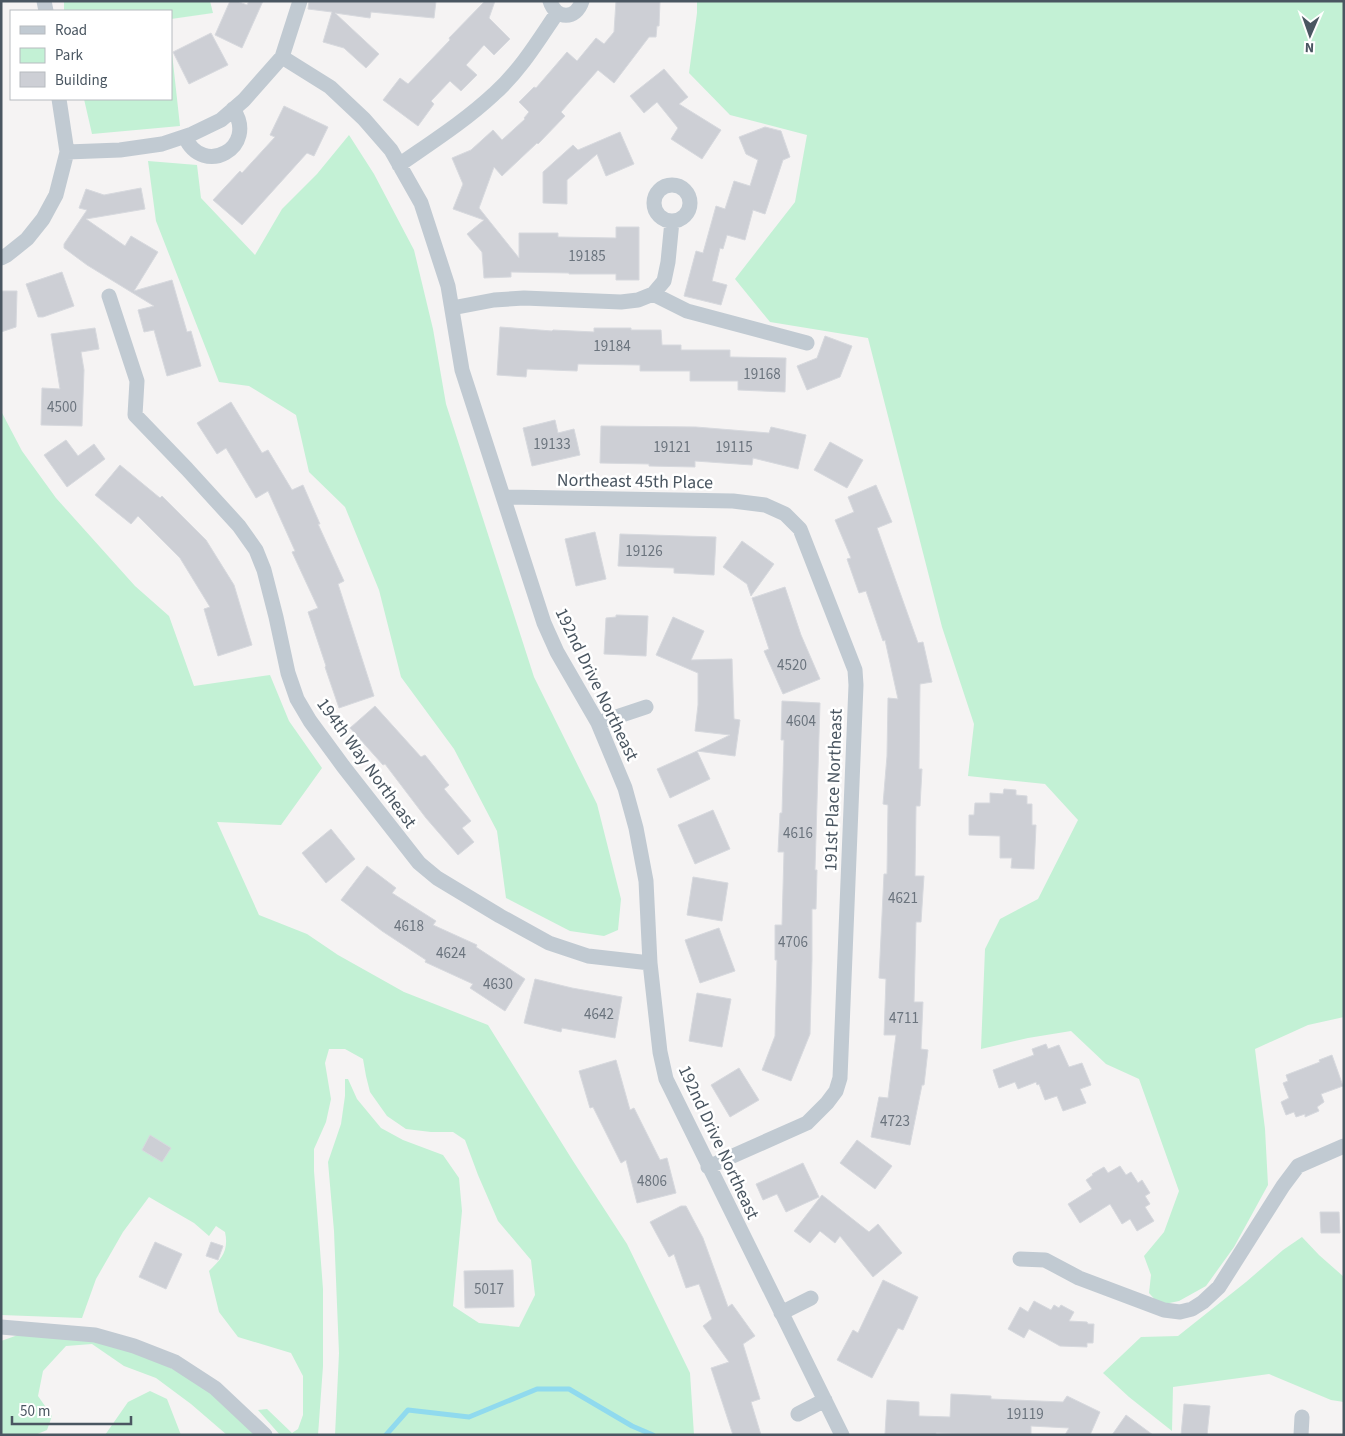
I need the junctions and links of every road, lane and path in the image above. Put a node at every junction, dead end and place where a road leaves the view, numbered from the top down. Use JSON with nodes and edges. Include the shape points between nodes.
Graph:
{"nodes":[{"id":1,"x":300,"y":1,"type":"edge"},
{"id":2,"x":582,"y":1,"type":"edge"},
{"id":3,"x":553,"y":7,"type":"edge"},
{"id":4,"x":282,"y":57,"type":"junction"},
{"id":5,"x":60,"y":100,"type":"edge"},
{"id":6,"x":233,"y":109,"type":"junction"},
{"id":7,"x":185,"y":136,"type":"junction"},
{"id":8,"x":67,"y":152,"type":"junction"},
{"id":9,"x":399,"y":165,"type":"junction"},
{"id":10,"x":672,"y":221,"type":"dead end"},
{"id":11,"x":1,"y":258,"type":"edge"},
{"id":12,"x":653,"y":294,"type":"junction"},
{"id":13,"x":109,"y":296,"type":"dead end"},
{"id":14,"x":452,"y":308,"type":"junction"},
{"id":15,"x":807,"y":343,"type":"dead end"},
{"id":16,"x":504,"y":498,"type":"junction"},
{"id":17,"x":765,"y":505,"type":"joint"},
{"id":18,"x":646,"y":707,"type":"dead end"},
{"id":19,"x":598,"y":724,"type":"junction"},
{"id":20,"x":650,"y":963,"type":"junction"},
{"id":21,"x":1344,"y":1146,"type":"edge"},
{"id":22,"x":708,"y":1167,"type":"junction"},
{"id":23,"x":1020,"y":1259,"type":"dead end"},
{"id":24,"x":811,"y":1298,"type":"dead end"},
{"id":25,"x":781,"y":1313,"type":"junction"},
{"id":26,"x":1,"y":1327,"type":"edge"},
{"id":27,"x":825,"y":1400,"type":"junction"},
{"id":28,"x":798,"y":1414,"type":"dead end"},
{"id":29,"x":1302,"y":1417,"type":"dead end"},
{"id":30,"x":265,"y":1435,"type":"edge"},
{"id":31,"x":842,"y":1435,"type":"edge"},
{"id":32,"x":1300,"y":1435,"type":"edge"}],
"edges":[{"from":1,"to":4,"type":"street"},
{"from":2,"to":3,"type":"street","via":[[580,8],[569,15],[563,15]]},
{"from":3,"to":9,"type":"street","via":[[517,70],[495,94]]},
{"from":4,"to":6,"type":"street"},
{"from":4,"to":9,"type":"street","name":"192nd Drive Northeast","via":[[330,87],[364,119],[391,150]]},
{"from":5,"to":8,"type":"street"},
{"from":6,"to":7,"type":"street","via":[[221,120]]},
{"from":6,"to":7,"type":"street","via":[[240,122],[239,136],[226,153],[212,157],[198,153]]},
{"from":7,"to":8,"type":"street","via":[[162,144],[120,150]]},
{"from":8,"to":11,"type":"street","via":[[56,195],[43,219],[27,239]]},
{"from":9,"to":14,"type":"street","name":"192nd Drive Northeast","via":[[421,203]]},
{"from":10,"to":12,"type":"street","via":[[664,281]]},
{"from":12,"to":14,"type":"street","via":[[621,302],[524,298]]},
{"from":12,"to":15,"type":"street","via":[[687,311]]},
{"from":13,"to":20,"type":"street","name":"194th Way Northeast","via":[[138,381],[135,415],[239,526],[256,550],[264,570],[288,673],[298,699],[343,766],[419,863],[437,878],[550,943],[588,956]]},
{"from":14,"to":16,"type":"street","name":"192nd Drive Northeast","via":[[462,370]]},
{"from":16,"to":17,"type":"street","name":"Northeast 45th Place"},
{"from":16,"to":19,"type":"street","name":"192nd Drive Northeast","via":[[544,623]]},
{"from":17,"to":22,"type":"street","name":"191st Place Northeast","via":[[785,514],[800,528],[855,670],[840,1078],[836,1091],[807,1123]]},
{"from":18,"to":19,"type":"street"},
{"from":19,"to":20,"type":"street","name":"192nd Drive Northeast","via":[[625,788],[636,828],[646,881]]},
{"from":20,"to":22,"type":"street","name":"192nd Drive Northeast","via":[[666,1079]]},
{"from":21,"to":23,"type":"street","via":[[1298,1166],[1219,1287],[1192,1309],[1180,1312],[1164,1310],[1079,1278],[1045,1260]]},
{"from":22,"to":25,"type":"street","name":"192nd Drive Northeast"},
{"from":24,"to":25,"type":"street"},
{"from":25,"to":27,"type":"street","name":"192nd Drive Northeast"},
{"from":26,"to":30,"type":"street","via":[[95,1335],[175,1362],[215,1388]]},
{"from":27,"to":28,"type":"street"},
{"from":27,"to":31,"type":"street","name":"192nd Drive Northeast"},
{"from":29,"to":32,"type":"street"}]}
